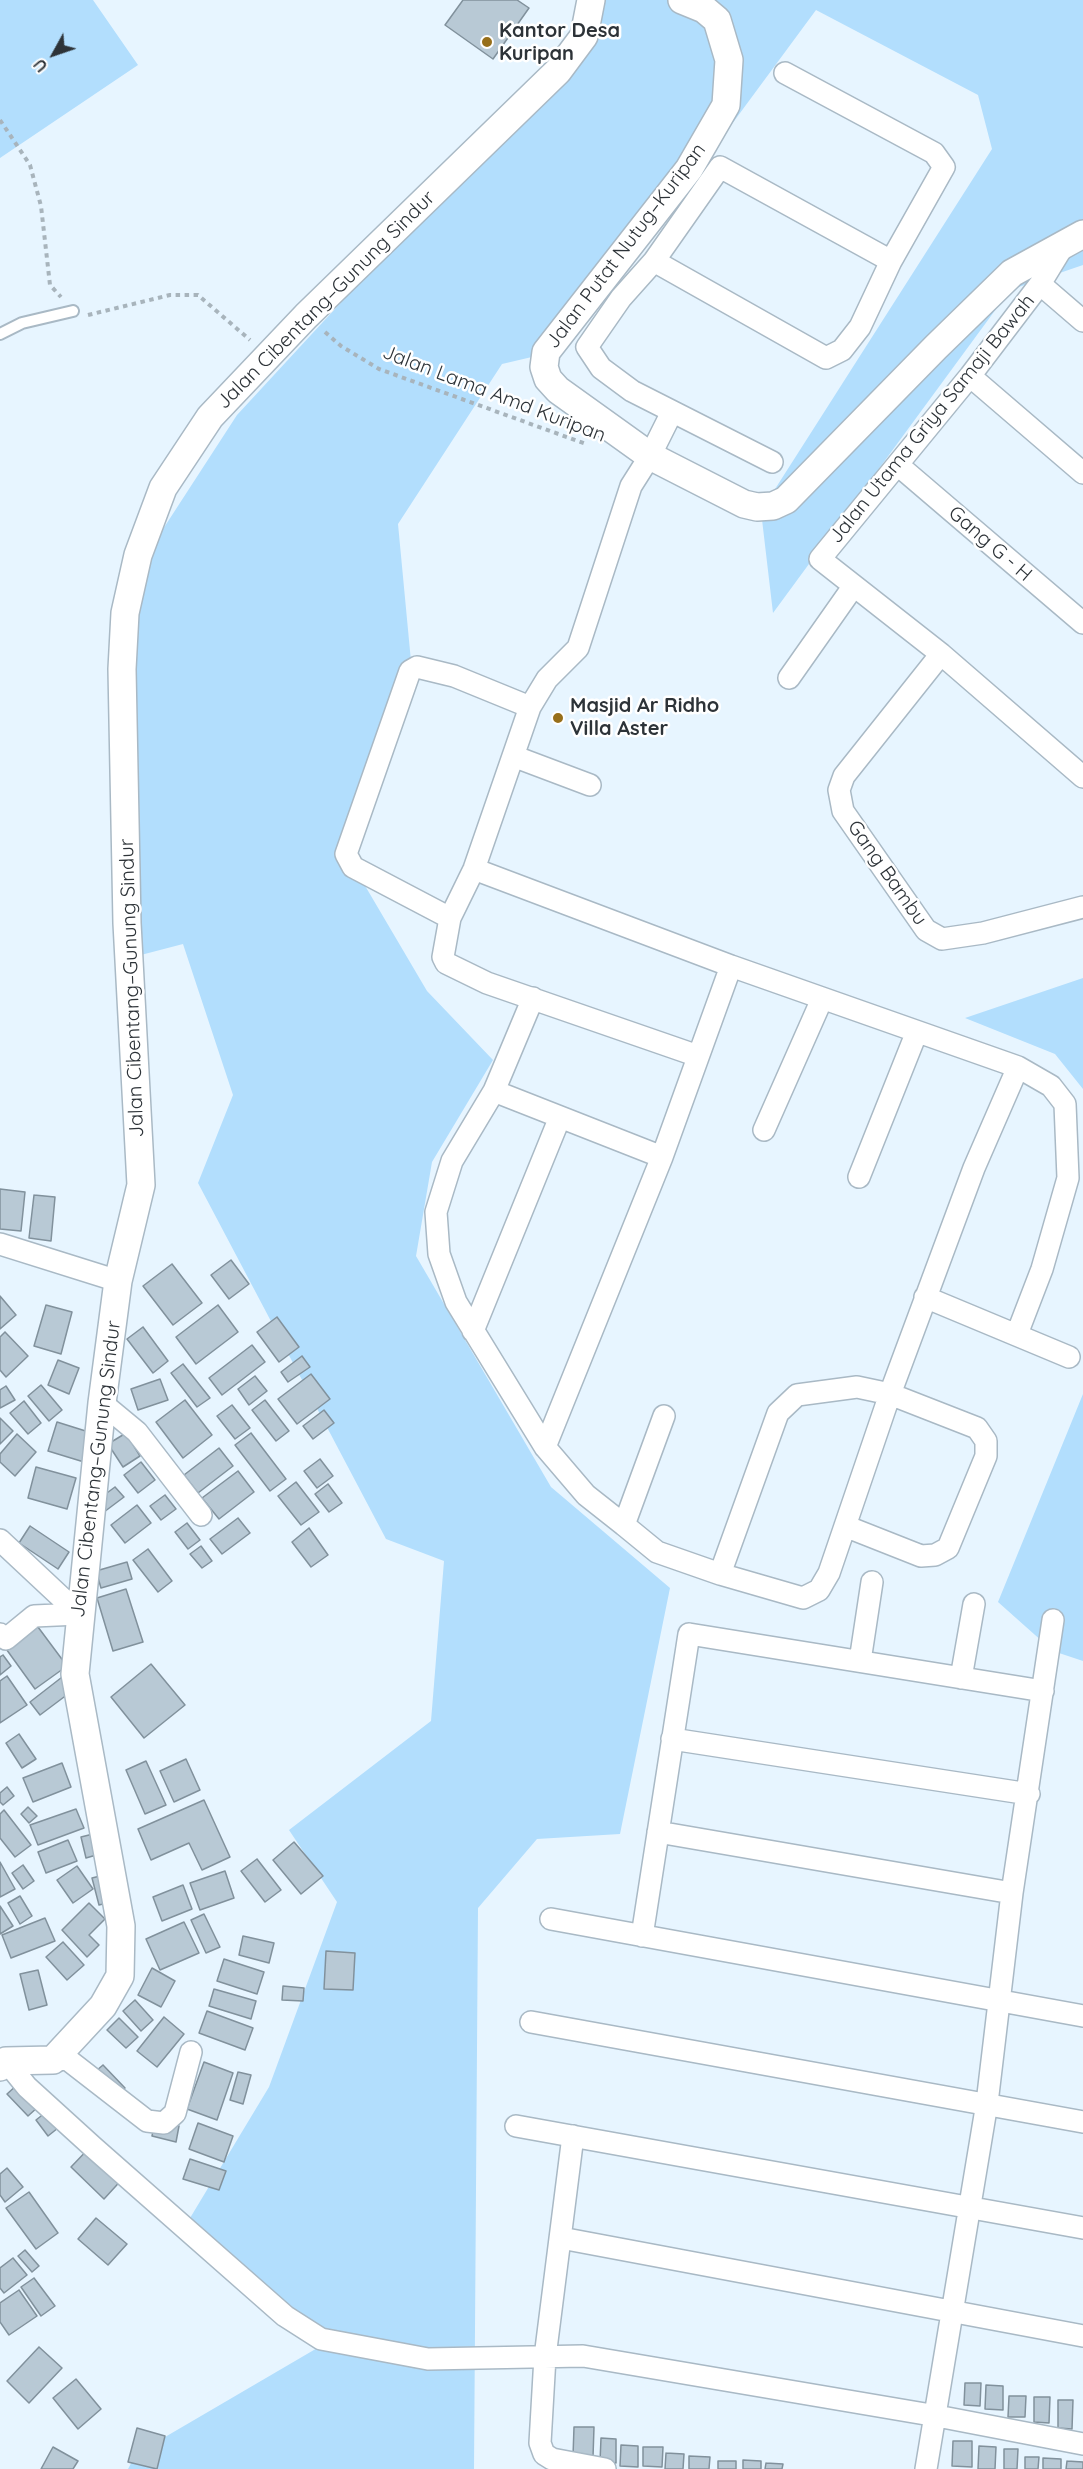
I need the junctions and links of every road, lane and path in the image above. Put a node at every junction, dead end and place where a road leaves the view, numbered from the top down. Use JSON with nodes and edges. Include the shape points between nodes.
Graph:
{"nodes":[{"id":1,"x":592,"y":0,"type":"edge"},
{"id":2,"x":682,"y":0,"type":"edge"},
{"id":3,"x":785,"y":73,"type":"dead end"},
{"id":4,"x":0,"y":120,"type":"edge"},
{"id":5,"x":1074,"y":238,"type":"edge"},
{"id":6,"x":654,"y":261,"type":"junction"},
{"id":7,"x":891,"y":261,"type":"junction"},
{"id":8,"x":1040,"y":284,"type":"junction"},
{"id":9,"x":73,"y":311,"type":"junction"},
{"id":10,"x":306,"y":316,"type":"junction"},
{"id":11,"x":1083,"y":321,"type":"edge"},
{"id":12,"x":0,"y":334,"type":"edge"},
{"id":13,"x":269,"y":356,"type":"junction"},
{"id":14,"x":970,"y":376,"type":"junction"},
{"id":15,"x":672,"y":412,"type":"junction"},
{"id":16,"x":590,"y":446,"type":"dead end"},
{"id":17,"x":650,"y":456,"type":"junction"},
{"id":18,"x":772,"y":462,"type":"dead end"},
{"id":19,"x":898,"y":465,"type":"junction"},
{"id":20,"x":1083,"y":473,"type":"edge"},
{"id":21,"x":853,"y":587,"type":"junction"},
{"id":22,"x":1083,"y":623,"type":"edge"},
{"id":23,"x":941,"y":654,"type":"junction"},
{"id":24,"x":789,"y":678,"type":"dead end"},
{"id":25,"x":530,"y":707,"type":"junction"},
{"id":26,"x":513,"y":756,"type":"junction"},
{"id":27,"x":1083,"y":777,"type":"edge"},
{"id":28,"x":590,"y":785,"type":"dead end"},
{"id":29,"x":474,"y":869,"type":"junction"},
{"id":30,"x":1083,"y":907,"type":"edge"},
{"id":31,"x":450,"y":918,"type":"junction"},
{"id":32,"x":730,"y":966,"type":"junction"},
{"id":33,"x":533,"y":998,"type":"junction"},
{"id":34,"x":822,"y":999,"type":"junction"},
{"id":35,"x":916,"y":1034,"type":"junction"},
{"id":36,"x":698,"y":1056,"type":"junction"},
{"id":37,"x":1018,"y":1067,"type":"junction"},
{"id":38,"x":494,"y":1091,"type":"junction"},
{"id":39,"x":560,"y":1118,"type":"junction"},
{"id":40,"x":764,"y":1130,"type":"dead end"},
{"id":41,"x":662,"y":1157,"type":"junction"},
{"id":42,"x":859,"y":1176,"type":"dead end"},
{"id":43,"x":0,"y":1244,"type":"edge"},
{"id":44,"x":118,"y":1281,"type":"junction"},
{"id":45,"x":925,"y":1297,"type":"junction"},
{"id":46,"x":473,"y":1331,"type":"junction"},
{"id":47,"x":1017,"y":1334,"type":"junction"},
{"id":48,"x":1069,"y":1357,"type":"dead end"},
{"id":49,"x":890,"y":1394,"type":"junction"},
{"id":50,"x":102,"y":1403,"type":"junction"},
{"id":51,"x":664,"y":1416,"type":"dead end"},
{"id":52,"x":545,"y":1447,"type":"junction"},
{"id":53,"x":201,"y":1515,"type":"dead end"},
{"id":54,"x":624,"y":1525,"type":"junction"},
{"id":55,"x":845,"y":1526,"type":"junction"},
{"id":56,"x":0,"y":1540,"type":"edge"},
{"id":57,"x":720,"y":1574,"type":"junction"},
{"id":58,"x":872,"y":1582,"type":"dead end"},
{"id":59,"x":974,"y":1604,"type":"dead end"},
{"id":60,"x":79,"y":1614,"type":"junction"},
{"id":61,"x":1053,"y":1620,"type":"dead end"},
{"id":62,"x":0,"y":1634,"type":"edge"},
{"id":63,"x":860,"y":1661,"type":"junction"},
{"id":64,"x":961,"y":1678,"type":"junction"},
{"id":65,"x":1043,"y":1690,"type":"junction"},
{"id":66,"x":672,"y":1739,"type":"junction"},
{"id":67,"x":1029,"y":1794,"type":"junction"},
{"id":68,"x":658,"y":1832,"type":"junction"},
{"id":69,"x":1012,"y":1893,"type":"junction"},
{"id":70,"x":551,"y":1919,"type":"dead end"},
{"id":71,"x":642,"y":1936,"type":"junction"},
{"id":72,"x":1001,"y":2000,"type":"junction"},
{"id":73,"x":1083,"y":2016,"type":"edge"},
{"id":74,"x":531,"y":2022,"type":"dead end"},
{"id":75,"x":191,"y":2052,"type":"dead end"},
{"id":76,"x":53,"y":2060,"type":"junction"},
{"id":77,"x":3,"y":2064,"type":"edge"},
{"id":78,"x":987,"y":2103,"type":"junction"},
{"id":79,"x":1083,"y":2122,"type":"edge"},
{"id":80,"x":516,"y":2126,"type":"dead end"},
{"id":81,"x":573,"y":2136,"type":"junction"},
{"id":82,"x":969,"y":2208,"type":"junction"},
{"id":83,"x":1083,"y":2228,"type":"edge"},
{"id":84,"x":561,"y":2238,"type":"junction"},
{"id":85,"x":953,"y":2311,"type":"junction"},
{"id":86,"x":1083,"y":2336,"type":"edge"},
{"id":87,"x":545,"y":2357,"type":"junction"},
{"id":88,"x":937,"y":2416,"type":"junction"},
{"id":89,"x":1083,"y":2444,"type":"edge"},
{"id":90,"x":605,"y":2469,"type":"edge"},
{"id":91,"x":926,"y":2469,"type":"edge"}],
"edges":[{"from":1,"to":10,"type":"street","name":"Jalan Cibentang–Gunung Sindur","via":[[584,36],[558,71]]},
{"from":2,"to":17,"type":"street","name":"Jalan Putat Nutug–Kuripan","via":[[704,9],[717,20],[729,60],[726,105],[689,169],[546,352],[544,367],[558,390]]},
{"from":3,"to":7,"type":"street","via":[[934,153],[944,167]]},
{"from":4,"to":9,"type":"path","via":[[30,165],[41,206],[50,285]]},
{"from":5,"to":8,"type":"street","name":"Jalan Utama Griya Samaji Bawah"},
{"from":5,"to":17,"type":"street","name":"Jalan Putat Nutug–Kuripan","via":[[1012,273],[786,500],[773,506],[744,504]]},
{"from":6,"to":7,"type":"street","via":[[720,167]]},
{"from":6,"to":7,"type":"street","via":[[826,358],[842,350],[860,327]]},
{"from":6,"to":15,"type":"street","via":[[621,298],[587,347],[601,368],[632,391]]},
{"from":8,"to":11,"type":"street"},
{"from":8,"to":14,"type":"street","name":"Jalan Utama Griya Samaji Bawah"},
{"from":9,"to":12,"type":"lane","via":[[22,323]]},
{"from":9,"to":13,"type":"path","via":[[93,316],[170,295],[198,295]]},
{"from":10,"to":13,"type":"street","name":"Jalan Cibentang–Gunung Sindur"},
{"from":10,"to":16,"type":"path","name":"Jalan Lama Amd Kuripan","via":[[341,346],[379,369]]},
{"from":13,"to":44,"type":"street","name":"Jalan Cibentang–Gunung Sindur","via":[[210,417],[163,488],[138,555],[125,613],[122,669],[127,923],[141,1185]]},
{"from":14,"to":19,"type":"street","name":"Jalan Utama Griya Samaji Bawah"},
{"from":14,"to":20,"type":"street"},
{"from":15,"to":17,"type":"street"},
{"from":15,"to":18,"type":"street"},
{"from":17,"to":25,"type":"street","via":[[631,486],[578,648],[547,679]]},
{"from":19,"to":21,"type":"street","name":"Jalan Utama Griya Samaji Bawah","via":[[820,559]]},
{"from":19,"to":22,"type":"street","name":"Gang G - H"},
{"from":21,"to":23,"type":"street"},
{"from":21,"to":24,"type":"street"},
{"from":23,"to":27,"type":"street"},
{"from":23,"to":30,"type":"street","name":"Gang Bambu","via":[[844,776],[839,790],[843,811],[926,930],[942,939],[983,933]]},
{"from":25,"to":26,"type":"street"},
{"from":25,"to":31,"type":"street","via":[[454,676],[417,667],[410,671],[346,854],[354,867]]},
{"from":26,"to":28,"type":"street"},
{"from":26,"to":29,"type":"street"},
{"from":29,"to":31,"type":"street"},
{"from":29,"to":32,"type":"street"},
{"from":31,"to":33,"type":"street","via":[[443,957],[446,963],[487,983]]},
{"from":32,"to":34,"type":"street"},
{"from":32,"to":36,"type":"street"},
{"from":33,"to":36,"type":"street"},
{"from":33,"to":38,"type":"street"},
{"from":34,"to":35,"type":"street"},
{"from":34,"to":40,"type":"street"},
{"from":35,"to":37,"type":"street"},
{"from":35,"to":42,"type":"street"},
{"from":36,"to":41,"type":"street"},
{"from":37,"to":45,"type":"street"},
{"from":37,"to":47,"type":"street","via":[[1051,1086],[1065,1104],[1068,1178],[1042,1269]]},
{"from":38,"to":39,"type":"street"},
{"from":38,"to":46,"type":"street","via":[[452,1161],[436,1212],[439,1254],[456,1302]]},
{"from":39,"to":41,"type":"street"},
{"from":39,"to":46,"type":"street"},
{"from":41,"to":52,"type":"street"},
{"from":43,"to":44,"type":"street"},
{"from":44,"to":50,"type":"street","name":"Jalan Cibentang–Gunung Sindur"},
{"from":45,"to":47,"type":"street"},
{"from":45,"to":49,"type":"street"},
{"from":46,"to":52,"type":"street"},
{"from":47,"to":48,"type":"street"},
{"from":49,"to":55,"type":"street"},
{"from":49,"to":55,"type":"street","via":[[977,1428],[986,1441],[986,1456],[948,1548],[935,1555],[921,1556]]},
{"from":49,"to":57,"type":"street","via":[[857,1387],[796,1395],[778,1413]]},
{"from":50,"to":53,"type":"street","via":[[137,1432]]},
{"from":50,"to":60,"type":"street","name":"Jalan Cibentang–Gunung Sindur"},
{"from":51,"to":54,"type":"street"},
{"from":52,"to":54,"type":"street","via":[[586,1495]]},
{"from":54,"to":57,"type":"street","via":[[657,1552]]},
{"from":55,"to":57,"type":"street","via":[[829,1573],[819,1590],[803,1598]]},
{"from":56,"to":60,"type":"street"},
{"from":58,"to":63,"type":"street"},
{"from":59,"to":64,"type":"street"},
{"from":60,"to":62,"type":"street","via":[[34,1617],[6,1639]]},
{"from":60,"to":76,"type":"street","name":"Jalan Cibentang–Gunung Sindur","via":[[75,1674],[121,1926],[120,1976],[103,2006]]},
{"from":61,"to":65,"type":"street"},
{"from":63,"to":64,"type":"street"},
{"from":63,"to":66,"type":"street","via":[[688,1634]]},
{"from":64,"to":65,"type":"street"},
{"from":65,"to":67,"type":"street"},
{"from":66,"to":67,"type":"street"},
{"from":66,"to":68,"type":"street"},
{"from":67,"to":69,"type":"street"},
{"from":68,"to":69,"type":"street"},
{"from":68,"to":71,"type":"street"},
{"from":69,"to":72,"type":"street"},
{"from":70,"to":71,"type":"street"},
{"from":71,"to":72,"type":"street"},
{"from":72,"to":73,"type":"street"},
{"from":72,"to":78,"type":"street"},
{"from":74,"to":78,"type":"street"},
{"from":75,"to":76,"type":"street","via":[[175,2113],[164,2122],[147,2121],[67,2059]]},
{"from":76,"to":77,"type":"street"},
{"from":77,"to":87,"type":"street","via":[[285,2316],[321,2339],[428,2359]]},
{"from":78,"to":79,"type":"street"},
{"from":78,"to":82,"type":"street"},
{"from":80,"to":81,"type":"street"},
{"from":81,"to":82,"type":"street"},
{"from":81,"to":84,"type":"street"},
{"from":82,"to":83,"type":"street"},
{"from":82,"to":85,"type":"street"},
{"from":84,"to":85,"type":"street"},
{"from":84,"to":87,"type":"street"},
{"from":85,"to":86,"type":"street"},
{"from":85,"to":88,"type":"street"},
{"from":87,"to":88,"type":"street","via":[[583,2356]]},
{"from":87,"to":90,"type":"street","via":[[540,2443],[544,2454]]},
{"from":88,"to":89,"type":"street"},
{"from":88,"to":91,"type":"street"}]}
